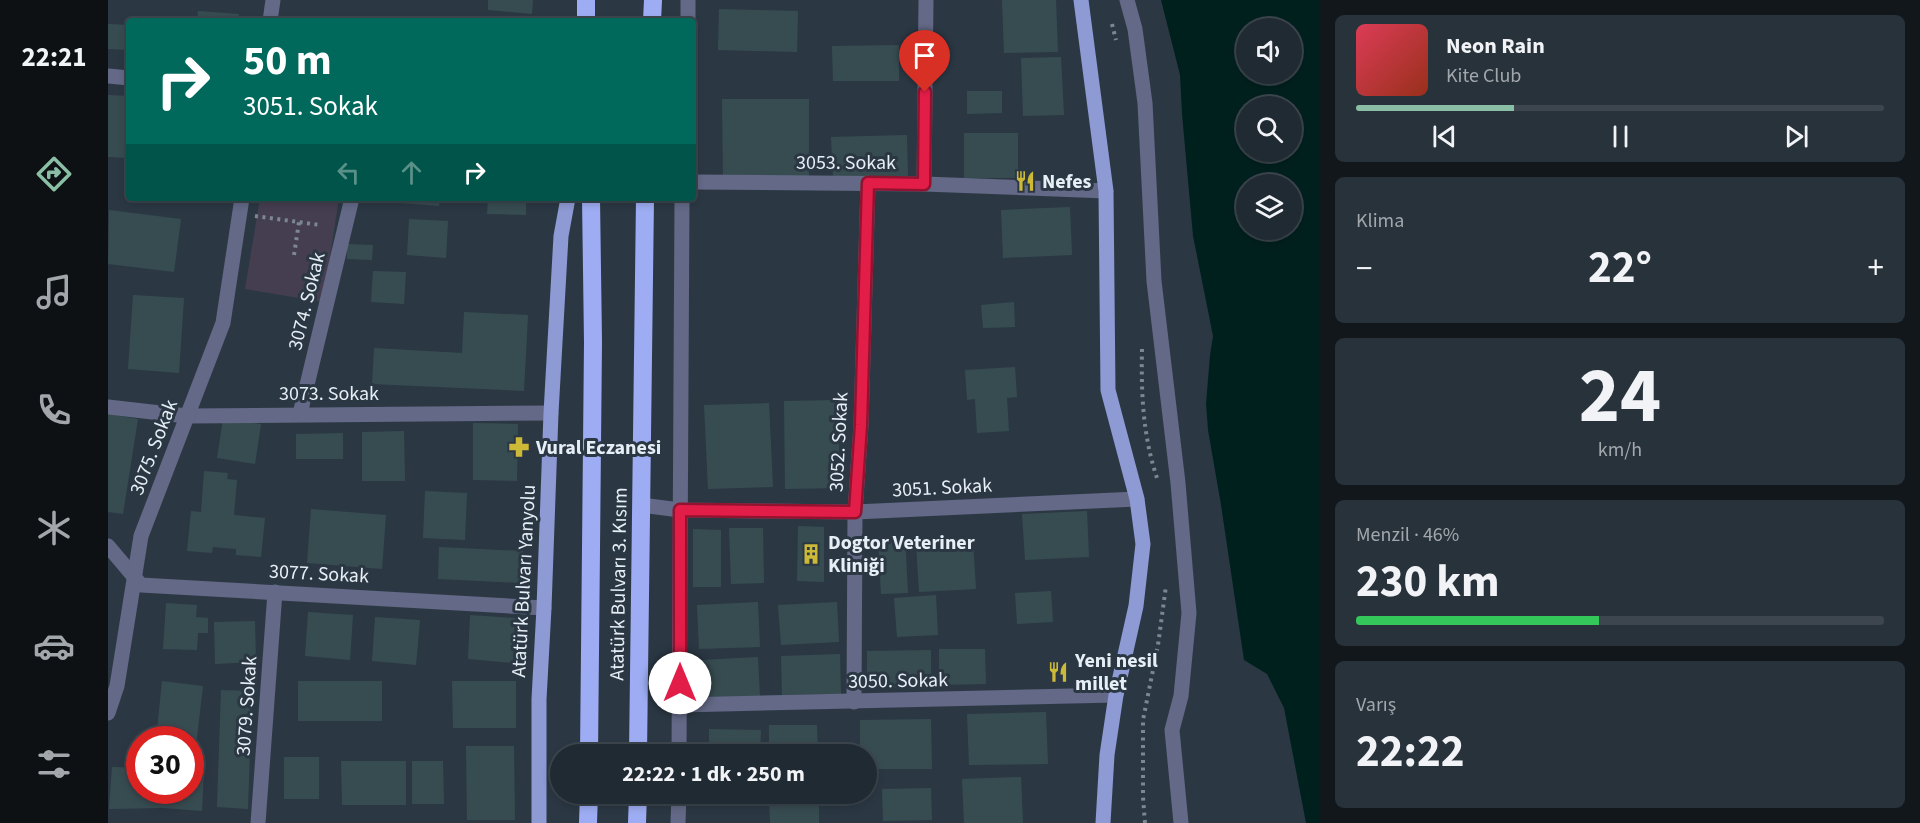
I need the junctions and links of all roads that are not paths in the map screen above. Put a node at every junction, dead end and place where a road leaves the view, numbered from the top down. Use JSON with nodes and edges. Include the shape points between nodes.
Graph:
{"nodes":[{"id":1,"x":273,"y":0,"type":"edge"},
{"id":2,"x":586,"y":0,"type":"edge"},
{"id":3,"x":653,"y":0,"type":"edge"},
{"id":4,"x":688,"y":0,"type":"edge"},
{"id":5,"x":926,"y":0,"type":"edge"},
{"id":6,"x":1081,"y":0,"type":"edge"},
{"id":7,"x":1127,"y":0,"type":"edge"},
{"id":8,"x":270,"y":18,"type":"edge"},
{"id":9,"x":586,"y":18,"type":"edge"},
{"id":10,"x":652,"y":18,"type":"edge"},
{"id":11,"x":688,"y":18,"type":"edge"},
{"id":12,"x":108,"y":76,"type":"edge"},
{"id":13,"x":126,"y":78,"type":"edge"},
{"id":14,"x":696,"y":182,"type":"edge"},
{"id":15,"x":868,"y":183,"type":"junction"},
{"id":16,"x":924,"y":184,"type":"junction"},
{"id":17,"x":1106,"y":191,"type":"junction"},
{"id":18,"x":351,"y":201,"type":"edge"},
{"id":19,"x":567,"y":201,"type":"edge"},
{"id":20,"x":591,"y":201,"type":"edge"},
{"id":21,"x":645,"y":201,"type":"edge"},
{"id":22,"x":682,"y":201,"type":"edge"},
{"id":23,"x":241,"y":206,"type":"edge"},
{"id":24,"x":108,"y":407,"type":"edge"},
{"id":25,"x":551,"y":413,"type":"junction"},
{"id":26,"x":300,"y":414,"type":"junction"},
{"id":27,"x":187,"y":416,"type":"junction"},
{"id":28,"x":1137,"y":499,"type":"junction"},
{"id":29,"x":642,"y":506,"type":"junction"},
{"id":30,"x":680,"y":510,"type":"junction"},
{"id":31,"x":855,"y":512,"type":"junction"},
{"id":32,"x":108,"y":546,"type":"edge"},
{"id":33,"x":135,"y":577,"type":"junction"},
{"id":34,"x":275,"y":592,"type":"junction"},
{"id":35,"x":544,"y":608,"type":"junction"},
{"id":36,"x":1116,"y":695,"type":"junction"},
{"id":37,"x":854,"y":702,"type":"junction"},
{"id":38,"x":680,"y":705,"type":"junction"},
{"id":39,"x":108,"y":713,"type":"edge"},
{"id":40,"x":589,"y":744,"type":"edge"},
{"id":41,"x":638,"y":744,"type":"edge"},
{"id":42,"x":679,"y":744,"type":"edge"},
{"id":43,"x":589,"y":804,"type":"edge"},
{"id":44,"x":638,"y":804,"type":"edge"},
{"id":45,"x":679,"y":804,"type":"edge"},
{"id":46,"x":258,"y":823,"type":"edge"},
{"id":47,"x":539,"y":823,"type":"edge"},
{"id":48,"x":588,"y":823,"type":"edge"},
{"id":49,"x":637,"y":823,"type":"edge"},
{"id":50,"x":678,"y":823,"type":"edge"},
{"id":51,"x":1103,"y":823,"type":"edge"},
{"id":52,"x":1180,"y":823,"type":"edge"}],
"edges":[{"from":1,"to":8,"type":"street"},
{"from":2,"to":9,"type":"highway"},
{"from":3,"to":10,"type":"highway"},
{"from":4,"to":11,"type":"street"},
{"from":5,"to":16,"type":"street"},
{"from":6,"to":17,"type":"main road"},
{"from":7,"to":52,"type":"street","via":[[1145,103],[1154,281],[1189,613],[1181,696],[1172,730]]},
{"from":12,"to":13,"type":"street"},
{"from":14,"to":15,"type":"street","name":"3053. Sokak"},
{"from":15,"to":16,"type":"street","name":"3053. Sokak"},
{"from":15,"to":31,"type":"street","name":"3052. Sokak"},
{"from":16,"to":17,"type":"street","name":"3053. Sokak"},
{"from":17,"to":28,"type":"main road","via":[[1108,390]]},
{"from":18,"to":26,"type":"street","name":"3074. Sokak"},
{"from":19,"to":25,"type":"main road","name":"Atatürk Bulvarı Yanyolu","via":[[561,236]]},
{"from":20,"to":40,"type":"highway","name":"Atatürk Bulvarı 3. Kısım"},
{"from":21,"to":29,"type":"highway","name":"Atatürk Bulvarı 3. Kısım"},
{"from":22,"to":30,"type":"street"},
{"from":23,"to":27,"type":"street","name":"3075. Sokak","via":[[223,323]]},
{"from":24,"to":27,"type":"street","name":"3073. Sokak"},
{"from":25,"to":26,"type":"street","name":"3073. Sokak"},
{"from":25,"to":35,"type":"main road","name":"Atatürk Bulvarı Yanyolu"},
{"from":26,"to":27,"type":"street","name":"3073. Sokak"},
{"from":27,"to":33,"type":"street","name":"3075. Sokak","via":[[141,536]]},
{"from":28,"to":31,"type":"street","name":"3051. Sokak"},
{"from":28,"to":36,"type":"main road","via":[[1142,555],[1136,606]]},
{"from":29,"to":30,"type":"street","name":"3051. Sokak"},
{"from":29,"to":41,"type":"highway","name":"Atatürk Bulvarı 3. Kısım"},
{"from":30,"to":31,"type":"street","name":"3051. Sokak"},
{"from":30,"to":38,"type":"street"},
{"from":31,"to":37,"type":"street","name":"3052. Sokak"},
{"from":32,"to":33,"type":"street","name":"3077. Sokak"},
{"from":33,"to":34,"type":"street","name":"3077. Sokak","via":[[141,585]]},
{"from":33,"to":39,"type":"street","name":"3075. Sokak","via":[[117,686]]},
{"from":34,"to":35,"type":"street","name":"3077. Sokak"},
{"from":34,"to":46,"type":"street","name":"3079. Sokak"},
{"from":35,"to":47,"type":"main road","name":"Atatürk Bulvarı Yanyolu"},
{"from":36,"to":37,"type":"street","name":"3050. Sokak"},
{"from":36,"to":51,"type":"main road"},
{"from":37,"to":38,"type":"street","name":"3050. Sokak"},
{"from":38,"to":42,"type":"street"},
{"from":43,"to":48,"type":"highway"},
{"from":44,"to":49,"type":"highway"},
{"from":45,"to":50,"type":"street"}]}
